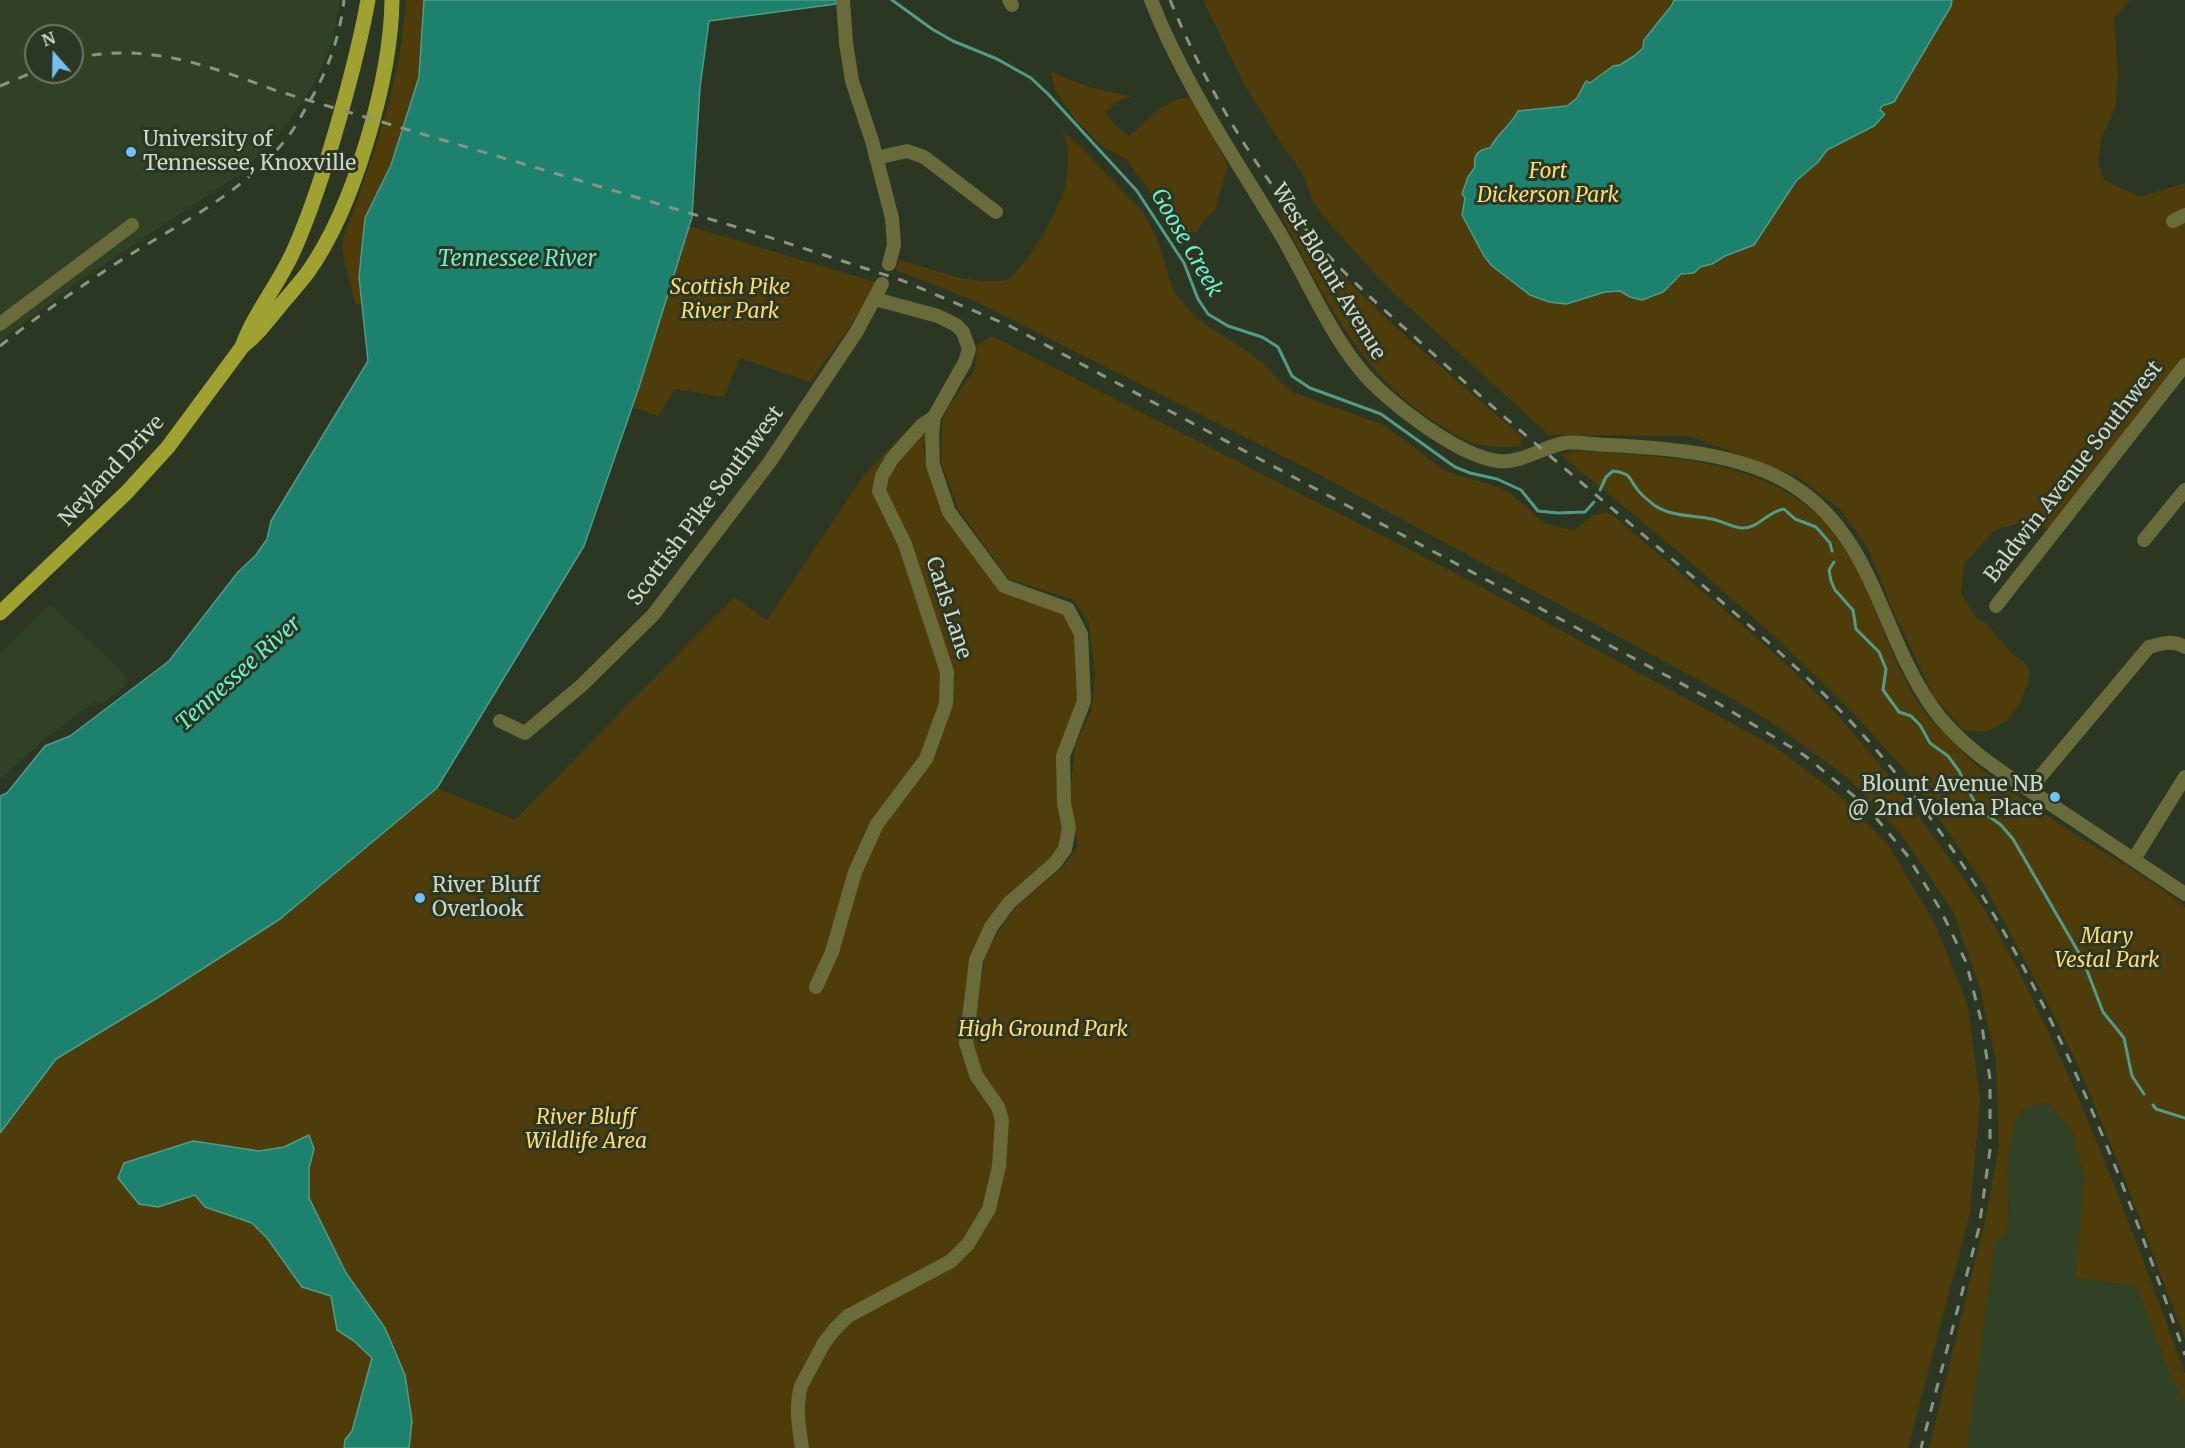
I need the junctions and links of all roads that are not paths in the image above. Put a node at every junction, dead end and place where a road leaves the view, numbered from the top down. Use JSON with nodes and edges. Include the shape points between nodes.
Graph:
{"nodes":[{"id":1,"x":368,"y":0,"type":"edge"},
{"id":2,"x":392,"y":0,"type":"edge"},
{"id":3,"x":843,"y":0,"type":"edge"},
{"id":4,"x":1151,"y":0,"type":"edge"},
{"id":5,"x":876,"y":158,"type":"junction"},
{"id":6,"x":996,"y":212,"type":"dead end"},
{"id":7,"x":132,"y":225,"type":"dead end"},
{"id":8,"x":889,"y":264,"type":"dead end"},
{"id":9,"x":882,"y":284,"type":"dead end"},
{"id":10,"x":875,"y":299,"type":"junction"},
{"id":11,"x":0,"y":324,"type":"edge"},
{"id":12,"x":242,"y":347,"type":"junction"},
{"id":13,"x":2185,"y":365,"type":"edge"},
{"id":14,"x":934,"y":417,"type":"junction"},
{"id":15,"x":2185,"y":490,"type":"edge"},
{"id":16,"x":2144,"y":540,"type":"dead end"},
{"id":17,"x":1996,"y":606,"type":"dead end"},
{"id":18,"x":0,"y":613,"type":"edge"},
{"id":19,"x":2185,"y":647,"type":"edge"},
{"id":20,"x":500,"y":721,"type":"dead end"},
{"id":21,"x":2185,"y":777,"type":"edge"},
{"id":22,"x":2029,"y":790,"type":"junction"},
{"id":23,"x":2134,"y":859,"type":"junction"},
{"id":24,"x":2185,"y":894,"type":"edge"},
{"id":25,"x":816,"y":987,"type":"dead end"},
{"id":26,"x":802,"y":1448,"type":"edge"}],
"edges":[{"from":1,"to":12,"type":"main road","name":"Neyland Drive","via":[[320,185],[294,251],[248,329]]},
{"from":2,"to":12,"type":"main road","name":"Neyland Drive","via":[[380,92],[340,213],[309,271],[256,336]]},
{"from":3,"to":5,"type":"street","via":[[852,81]]},
{"from":4,"to":22,"type":"street","name":"West Blount Avenue","via":[[1191,84],[1331,324],[1358,368],[1380,390],[1465,450],[1501,461],[1564,443],[1647,447],[1737,462],[1792,485],[1823,510],[1852,544],[1899,649],[1930,706],[1966,745]]},
{"from":5,"to":6,"type":"street","via":[[907,151],[924,157]]},
{"from":5,"to":8,"type":"street","via":[[894,231]]},
{"from":7,"to":11,"type":"street"},
{"from":9,"to":10,"type":"street","name":"Scottish Pike Southwest"},
{"from":10,"to":14,"type":"street","via":[[938,316],[963,332],[969,349],[965,362]]},
{"from":10,"to":20,"type":"street","name":"Scottish Pike Southwest","via":[[769,462],[653,615],[582,685],[525,733]]},
{"from":12,"to":18,"type":"main road","name":"Neyland Drive","via":[[168,447],[127,492]]},
{"from":13,"to":17,"type":"street","name":"Baldwin Avenue Southwest"},
{"from":14,"to":25,"type":"street","name":"Carls Lane","via":[[892,459],[879,491],[905,544],[947,672],[946,704],[926,759],[877,824],[855,872],[832,952]]},
{"from":14,"to":26,"type":"street","via":[[933,465],[949,512],[1004,586],[1068,609],[1082,634],[1084,701],[1063,756],[1069,828],[1065,849],[1055,863],[1009,903],[991,927],[976,960],[966,1043],[976,1075],[998,1107],[1002,1120],[999,1166],[989,1209],[968,1244],[951,1261],[848,1316],[831,1332],[799,1395]]},
{"from":15,"to":16,"type":"street"},
{"from":19,"to":22,"type":"street","via":[[2163,643],[2149,647]]},
{"from":21,"to":23,"type":"street"},
{"from":22,"to":23,"type":"street","name":"West Blount Avenue"},
{"from":23,"to":24,"type":"street","name":"West Blount Avenue"}]}
